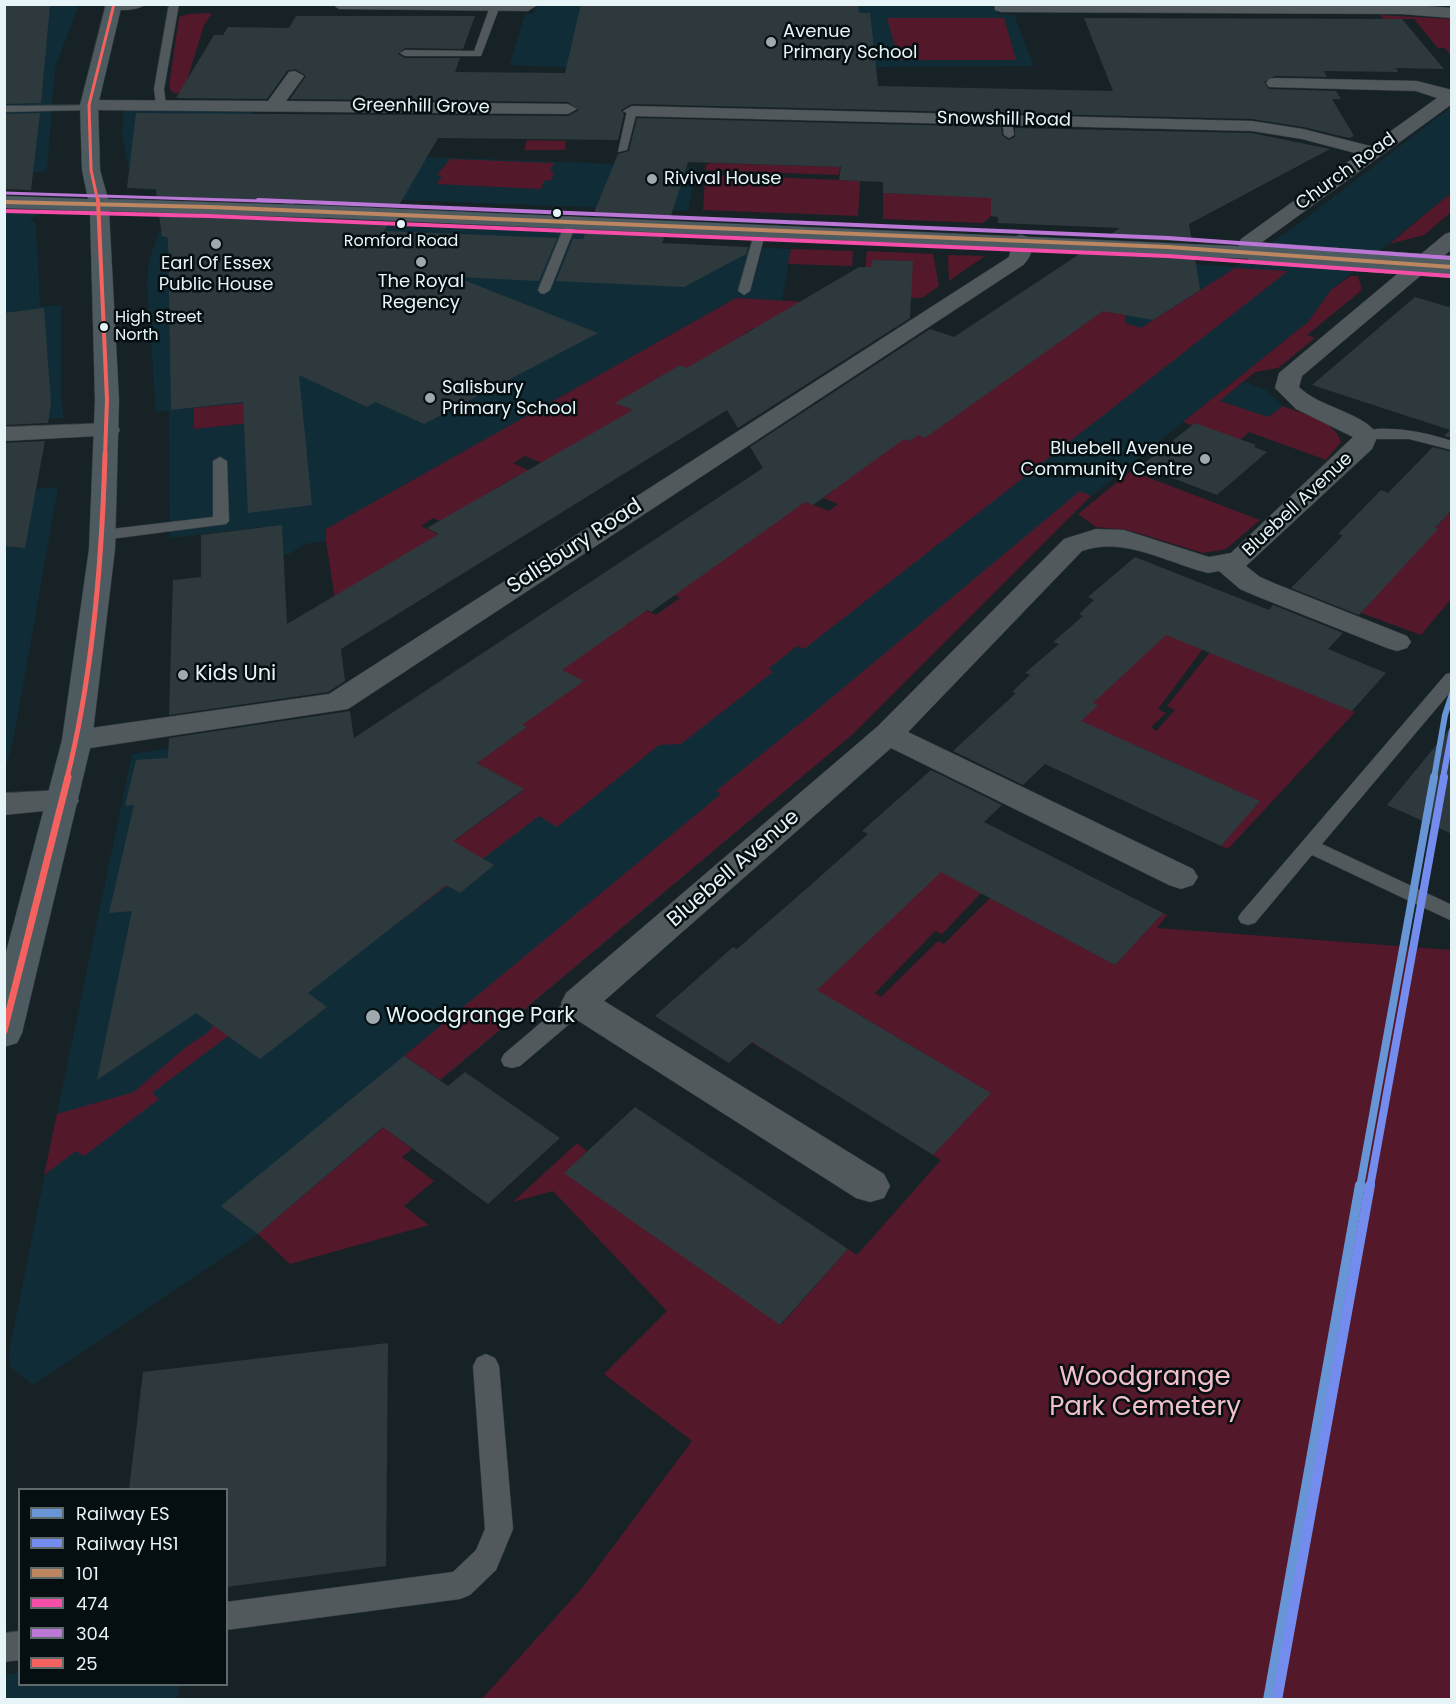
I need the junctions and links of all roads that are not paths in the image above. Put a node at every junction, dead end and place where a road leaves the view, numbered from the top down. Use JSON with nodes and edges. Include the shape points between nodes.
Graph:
{"nodes":[{"id":1,"x":139,"y":4,"type":"edge"},
{"id":2,"x":174,"y":4,"type":"edge"},
{"id":3,"x":339,"y":4,"type":"edge"},
{"id":4,"x":114,"y":5,"type":"edge"},
{"id":5,"x":495,"y":6,"type":"edge"},
{"id":6,"x":528,"y":6,"type":"edge"},
{"id":7,"x":1001,"y":7,"type":"dead end"},
{"id":8,"x":1452,"y":13,"type":"edge"},
{"id":9,"x":405,"y":53,"type":"dead end"},
{"id":10,"x":295,"y":76,"type":"dead end"},
{"id":11,"x":1275,"y":83,"type":"dead end"},
{"id":12,"x":1451,"y":95,"type":"edge"},
{"id":13,"x":161,"y":105,"type":"junction"},
{"id":14,"x":274,"y":105,"type":"junction"},
{"id":15,"x":89,"y":106,"type":"junction"},
{"id":16,"x":4,"y":109,"type":"edge"},
{"id":17,"x":568,"y":109,"type":"dead end"},
{"id":18,"x":632,"y":111,"type":"joint"},
{"id":19,"x":622,"y":150,"type":"dead end"},
{"id":20,"x":1373,"y":152,"type":"junction"},
{"id":21,"x":4,"y":202,"type":"edge"},
{"id":22,"x":99,"y":204,"type":"junction"},
{"id":23,"x":571,"y":222,"type":"junction"},
{"id":24,"x":760,"y":230,"type":"junction"},
{"id":25,"x":1452,"y":238,"type":"edge"},
{"id":26,"x":1021,"y":241,"type":"junction"},
{"id":27,"x":1252,"y":253,"type":"junction"},
{"id":28,"x":1452,"y":267,"type":"edge"},
{"id":29,"x":544,"y":290,"type":"dead end"},
{"id":30,"x":744,"y":291,"type":"dead end"},
{"id":31,"x":108,"y":430,"type":"junction"},
{"id":32,"x":4,"y":434,"type":"edge"},
{"id":33,"x":1366,"y":435,"type":"junction"},
{"id":34,"x":1452,"y":446,"type":"edge"},
{"id":35,"x":220,"y":461,"type":"dead end"},
{"id":36,"x":103,"y":535,"type":"junction"},
{"id":37,"x":1227,"y":564,"type":"junction"},
{"id":38,"x":1397,"y":642,"type":"dead end"},
{"id":39,"x":1452,"y":678,"type":"edge"},
{"id":40,"x":1444,"y":699,"type":"edge"},
{"id":41,"x":888,"y":734,"type":"junction"},
{"id":42,"x":77,"y":740,"type":"junction"},
{"id":43,"x":63,"y":801,"type":"junction"},
{"id":44,"x":4,"y":804,"type":"edge"},
{"id":45,"x":1310,"y":846,"type":"junction"},
{"id":46,"x":1181,"y":877,"type":"dead end"},
{"id":47,"x":1452,"y":914,"type":"edge"},
{"id":48,"x":1248,"y":918,"type":"dead end"},
{"id":49,"x":579,"y":1003,"type":"junction"},
{"id":50,"x":4,"y":1033,"type":"edge"},
{"id":51,"x":512,"y":1060,"type":"dead end"},
{"id":52,"x":870,"y":1186,"type":"dead end"},
{"id":53,"x":486,"y":1366,"type":"dead end"},
{"id":54,"x":228,"y":1616,"type":"edge"}],
"edges":[{"from":1,"to":4,"type":"street"},
{"from":2,"to":13,"type":"lane","via":[[159,89]]},
{"from":3,"to":5,"type":"street"},
{"from":4,"to":15,"type":"main road"},
{"from":5,"to":6,"type":"street"},
{"from":5,"to":9,"type":"lane","via":[[478,54]]},
{"from":7,"to":8,"type":"street","via":[[1390,9]]},
{"from":10,"to":14,"type":"street"},
{"from":11,"to":12,"type":"street","via":[[1417,86]]},
{"from":12,"to":20,"type":"street","name":"Church Road"},
{"from":13,"to":14,"type":"street","name":"Greenhill Grove"},
{"from":13,"to":15,"type":"street","name":"Greenhill Grove"},
{"from":14,"to":17,"type":"street","name":"Greenhill Grove"},
{"from":15,"to":16,"type":"lane"},
{"from":15,"to":22,"type":"main road","via":[[91,170]]},
{"from":18,"to":19,"type":"lane"},
{"from":18,"to":20,"type":"street","name":"Snowshill Road","via":[[1008,128],[1252,126]]},
{"from":20,"to":27,"type":"street","name":"Church Road","via":[[1248,243]]},
{"from":21,"to":22,"type":"main road"},
{"from":22,"to":23,"type":"main road"},
{"from":22,"to":31,"type":"main road"},
{"from":23,"to":24,"type":"main road"},
{"from":23,"to":29,"type":"lane"},
{"from":24,"to":26,"type":"main road"},
{"from":24,"to":30,"type":"lane"},
{"from":25,"to":33,"type":"street","name":"Bluebell Avenue","via":[[1287,380],[1287,388],[1299,402]]},
{"from":26,"to":27,"type":"main road"},
{"from":26,"to":42,"type":"street","name":"Salisbury Road","via":[[1016,261],[337,702]]},
{"from":27,"to":28,"type":"main road","bridge":true},
{"from":31,"to":32,"type":"street"},
{"from":31,"to":36,"type":"main road"},
{"from":33,"to":34,"type":"lane","via":[[1415,434]]},
{"from":33,"to":37,"type":"street","name":"Bluebell Avenue","via":[[1363,444],[1340,467],[1239,560]]},
{"from":35,"to":36,"type":"lane","via":[[221,521]]},
{"from":36,"to":42,"type":"main road"},
{"from":37,"to":38,"type":"street","name":"Bluebell Avenue","via":[[1250,583]]},
{"from":37,"to":41,"type":"street","name":"Bluebell Avenue","via":[[1186,560],[1124,538],[1096,537],[1073,545]]},
{"from":39,"to":40,"type":"lane"},
{"from":40,"to":45,"type":"lane"},
{"from":41,"to":46,"type":"street"},
{"from":41,"to":49,"type":"street","name":"Bluebell Avenue"},
{"from":42,"to":43,"type":"main road"},
{"from":43,"to":44,"type":"street"},
{"from":43,"to":50,"type":"main road"},
{"from":45,"to":47,"type":"lane"},
{"from":45,"to":48,"type":"lane"},
{"from":49,"to":51,"type":"lane","name":"Bluebell Avenue"},
{"from":49,"to":52,"type":"street"},
{"from":53,"to":54,"type":"lane","via":[[499,1528],[486,1560],[460,1585]]}]}
